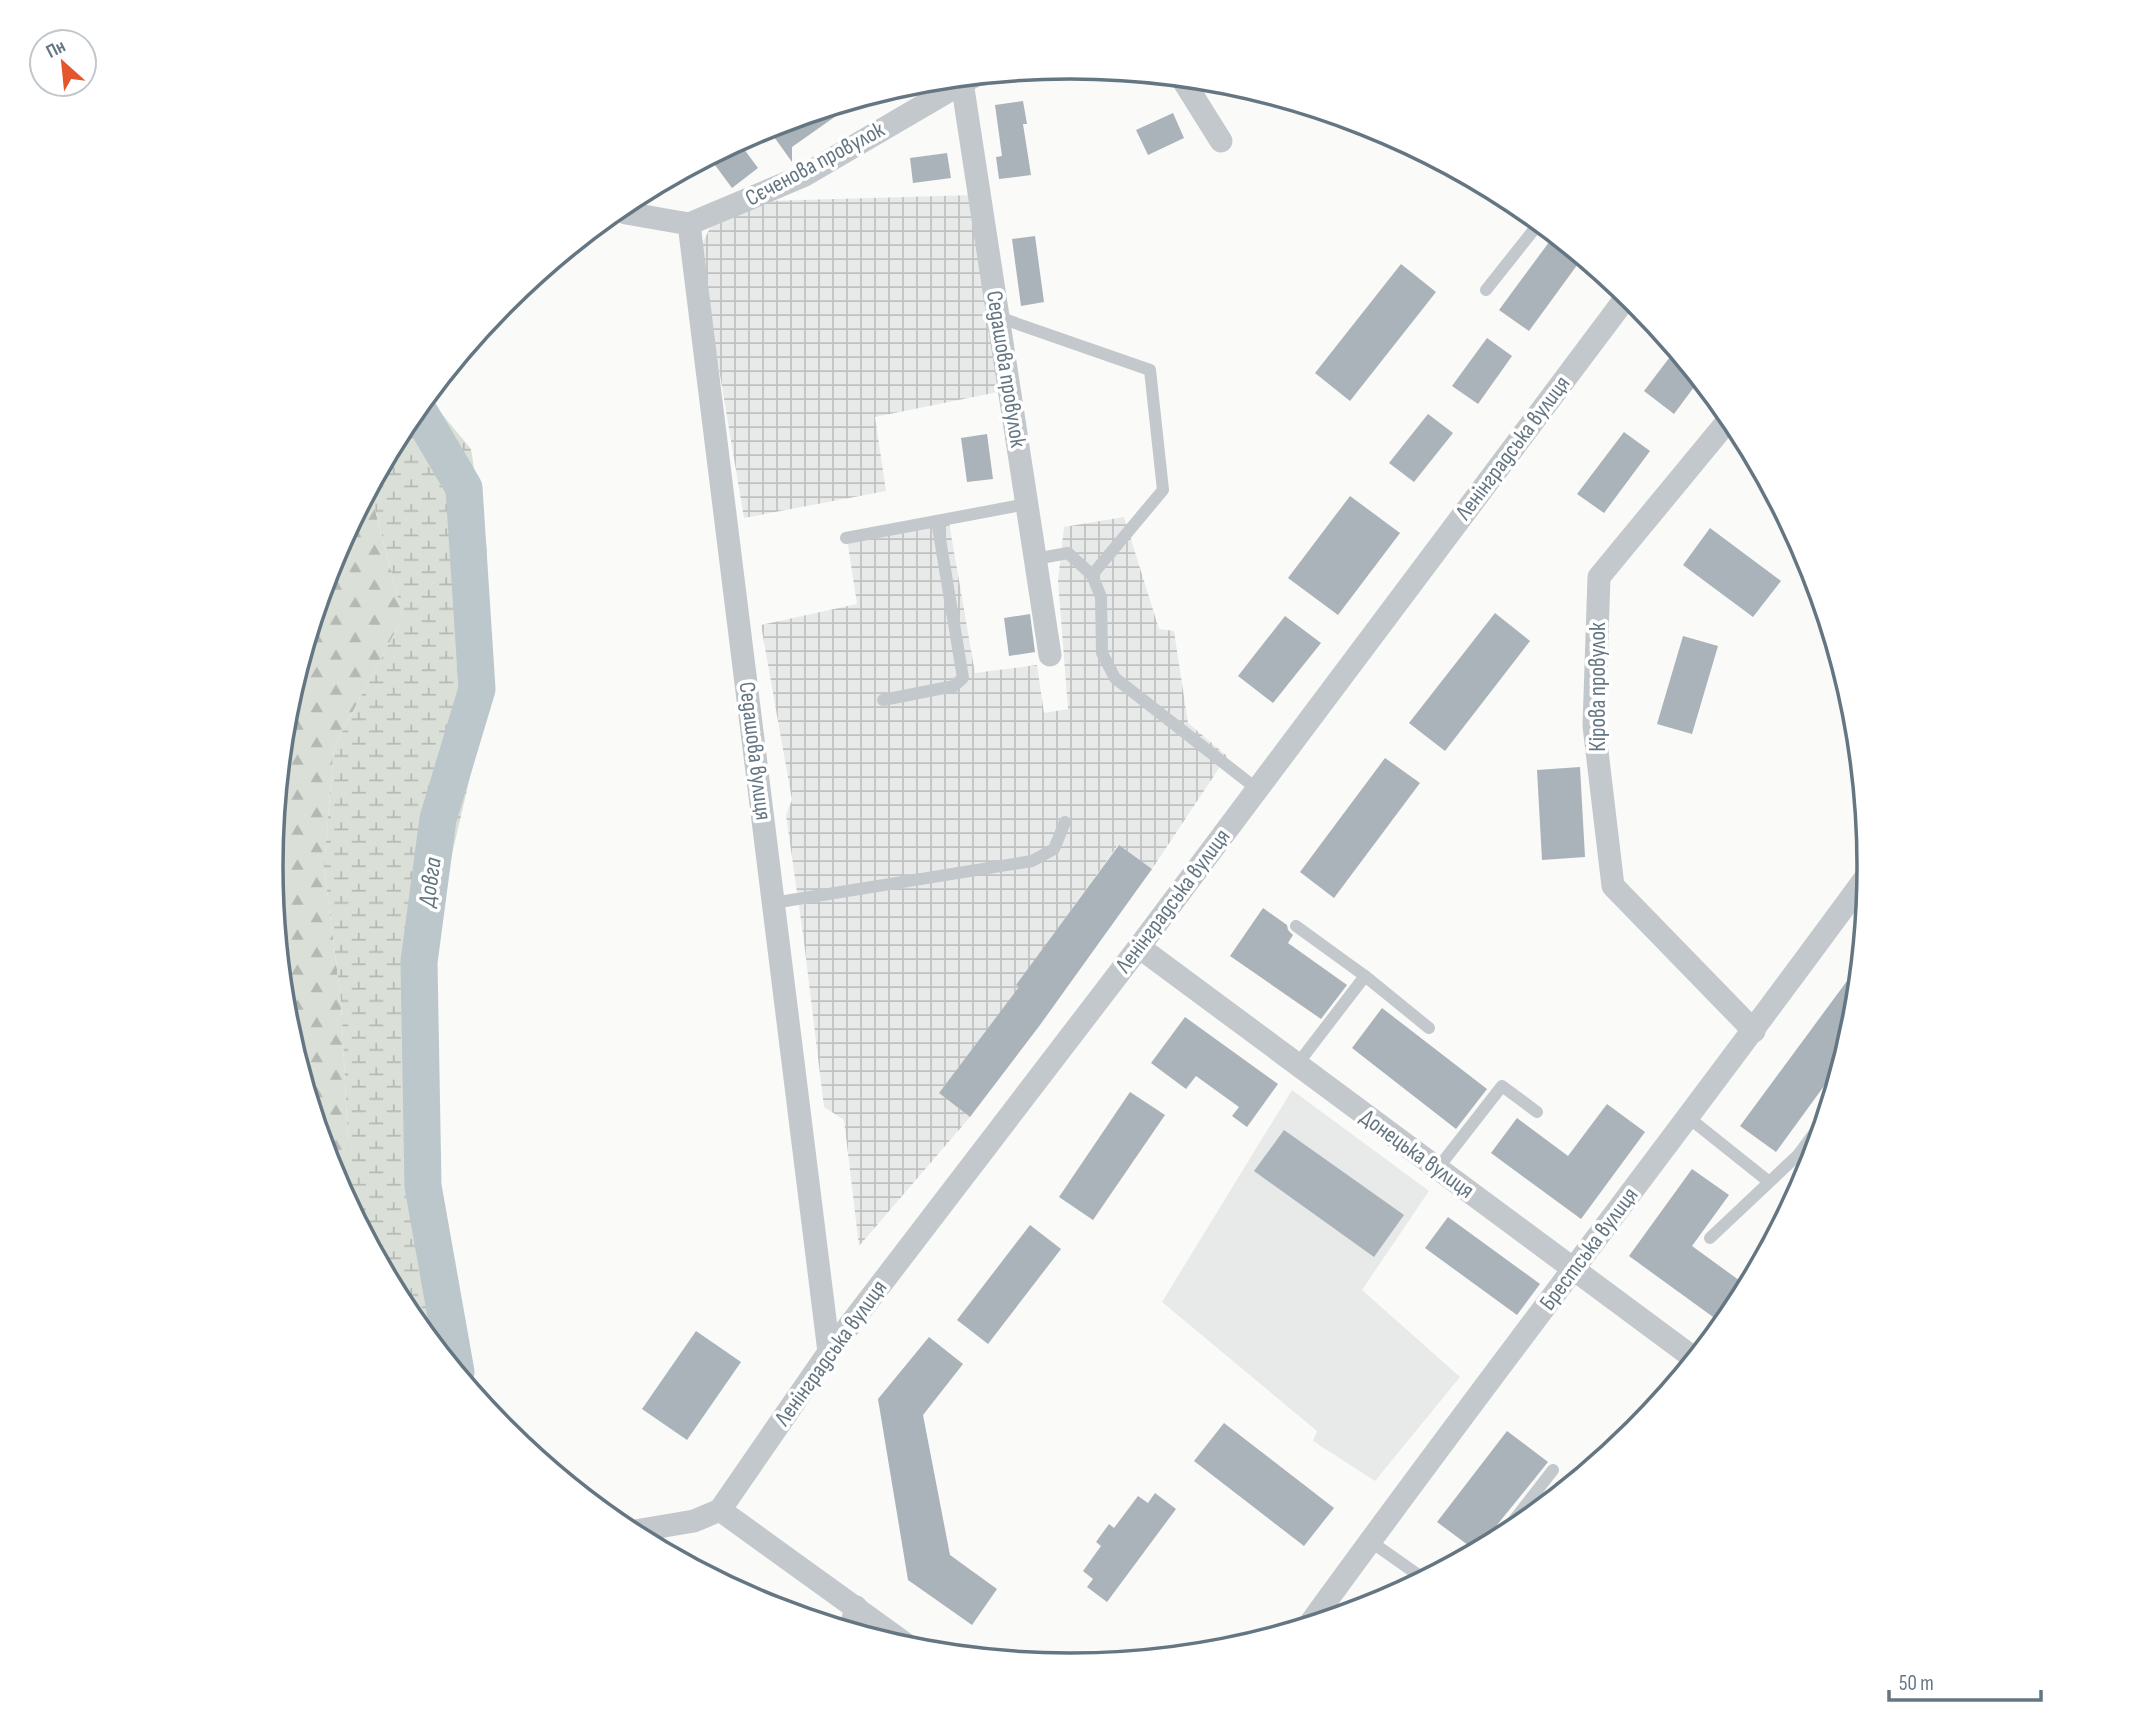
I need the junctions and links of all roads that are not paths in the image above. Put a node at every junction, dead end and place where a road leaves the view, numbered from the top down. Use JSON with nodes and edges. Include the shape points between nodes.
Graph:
{"nodes":[{"id":1,"x":969,"y":85,"type":"edge"},
{"id":2,"x":953,"y":88,"type":"edge"},
{"id":3,"x":1188,"y":88,"type":"edge"},
{"id":4,"x":1221,"y":141,"type":"dead end"},
{"id":5,"x":629,"y":214,"type":"edge"},
{"id":6,"x":689,"y":223,"type":"junction"},
{"id":7,"x":1534,"y":230,"type":"edge"},
{"id":8,"x":1486,"y":290,"type":"dead end"},
{"id":9,"x":1621,"y":304,"type":"edge"},
{"id":10,"x":998,"y":317,"type":"junction"},
{"id":11,"x":1723,"y":427,"type":"edge"},
{"id":12,"x":1027,"y":504,"type":"junction"},
{"id":13,"x":937,"y":521,"type":"junction"},
{"id":14,"x":846,"y":538,"type":"dead end"},
{"id":15,"x":1035,"y":559,"type":"junction"},
{"id":16,"x":1092,"y":575,"type":"junction"},
{"id":17,"x":1050,"y":655,"type":"dead end"},
{"id":18,"x":883,"y":700,"type":"dead end"},
{"id":19,"x":1257,"y":789,"type":"junction"},
{"id":20,"x":1065,"y":822,"type":"dead end"},
{"id":21,"x":1857,"y":889,"type":"edge"},
{"id":22,"x":774,"y":904,"type":"junction"},
{"id":23,"x":1296,"y":926,"type":"dead end"},
{"id":24,"x":1139,"y":947,"type":"junction"},
{"id":25,"x":1365,"y":976,"type":"junction"},
{"id":26,"x":1429,"y":1028,"type":"dead end"},
{"id":27,"x":1754,"y":1031,"type":"junction"},
{"id":28,"x":1296,"y":1066,"type":"junction"},
{"id":29,"x":1537,"y":1112,"type":"dead end"},
{"id":30,"x":1689,"y":1118,"type":"junction"},
{"id":31,"x":1807,"y":1143,"type":"edge"},
{"id":32,"x":1798,"y":1155,"type":"junction"},
{"id":33,"x":1801,"y":1158,"type":"edge"},
{"id":34,"x":1438,"y":1168,"type":"junction"},
{"id":35,"x":1768,"y":1181,"type":"junction"},
{"id":36,"x":1710,"y":1238,"type":"dead end"},
{"id":37,"x":1572,"y":1270,"type":"junction"},
{"id":38,"x":829,"y":1352,"type":"junction"},
{"id":39,"x":1688,"y":1354,"type":"edge"},
{"id":40,"x":1553,"y":1470,"type":"dead end"},
{"id":41,"x":720,"y":1510,"type":"junction"},
{"id":42,"x":1520,"y":1513,"type":"edge"},
{"id":43,"x":646,"y":1529,"type":"edge"},
{"id":44,"x":1370,"y":1541,"type":"junction"},
{"id":45,"x":1416,"y":1573,"type":"edge"},
{"id":46,"x":856,"y":1607,"type":"junction"},
{"id":47,"x":1318,"y":1613,"type":"edge"},
{"id":48,"x":852,"y":1622,"type":"edge"},
{"id":49,"x":889,"y":1631,"type":"edge"}],
"edges":[{"from":1,"to":10,"type":"street","name":"Седашова провулок"},
{"from":2,"to":6,"type":"street","name":"Сєченова провулок","via":[[803,176]]},
{"from":3,"to":4,"type":"street"},
{"from":5,"to":6,"type":"street"},
{"from":6,"to":22,"type":"street","name":"Седашова вулиця"},
{"from":7,"to":8,"type":"lane"},
{"from":9,"to":19,"type":"street","name":"Ленінградська вулиця"},
{"from":10,"to":12,"type":"street","name":"Седашова провулок"},
{"from":10,"to":16,"type":"lane","via":[[1150,370],[1163,490]]},
{"from":11,"to":27,"type":"street","name":"Кірова провулок","via":[[1600,577],[1594,726],[1613,886]]},
{"from":12,"to":13,"type":"lane"},
{"from":12,"to":15,"type":"street","name":"Седашова провулок"},
{"from":13,"to":14,"type":"lane"},
{"from":13,"to":18,"type":"lane","via":[[962,678],[954,686]]},
{"from":15,"to":16,"type":"lane","via":[[1068,553]]},
{"from":15,"to":17,"type":"street","name":"Седашова провулок"},
{"from":16,"to":19,"type":"lane","via":[[1101,597],[1102,653],[1115,678]]},
{"from":19,"to":24,"type":"street","name":"Ленінградська вулиця"},
{"from":20,"to":22,"type":"lane","via":[[1054,849],[1032,861]]},
{"from":21,"to":27,"type":"street","name":"Брестська вулиця"},
{"from":22,"to":38,"type":"street","name":"Седашова вулиця"},
{"from":23,"to":25,"type":"lane"},
{"from":24,"to":28,"type":"street","name":"Донецька вулиця"},
{"from":24,"to":38,"type":"street","name":"Ленінградська вулиця"},
{"from":25,"to":26,"type":"lane"},
{"from":25,"to":28,"type":"lane"},
{"from":27,"to":30,"type":"street","name":"Брестська вулиця"},
{"from":28,"to":34,"type":"street","name":"Донецька вулиця"},
{"from":29,"to":34,"type":"lane","via":[[1502,1086]]},
{"from":30,"to":35,"type":"lane"},
{"from":30,"to":37,"type":"street","name":"Брестська вулиця"},
{"from":31,"to":32,"type":"lane"},
{"from":32,"to":33,"type":"lane"},
{"from":32,"to":35,"type":"lane"},
{"from":34,"to":37,"type":"street","name":"Донецька вулиця"},
{"from":35,"to":36,"type":"lane"},
{"from":37,"to":39,"type":"street","name":"Донецька вулиця"},
{"from":37,"to":44,"type":"street","name":"Брестська вулиця"},
{"from":38,"to":41,"type":"street","name":"Ленінградська вулиця"},
{"from":40,"to":42,"type":"lane"},
{"from":41,"to":43,"type":"street","via":[[694,1521]]},
{"from":41,"to":46,"type":"street"},
{"from":44,"to":45,"type":"lane"},
{"from":44,"to":47,"type":"street","name":"Брестська вулиця"},
{"from":46,"to":48,"type":"street"},
{"from":46,"to":49,"type":"street"}]}
